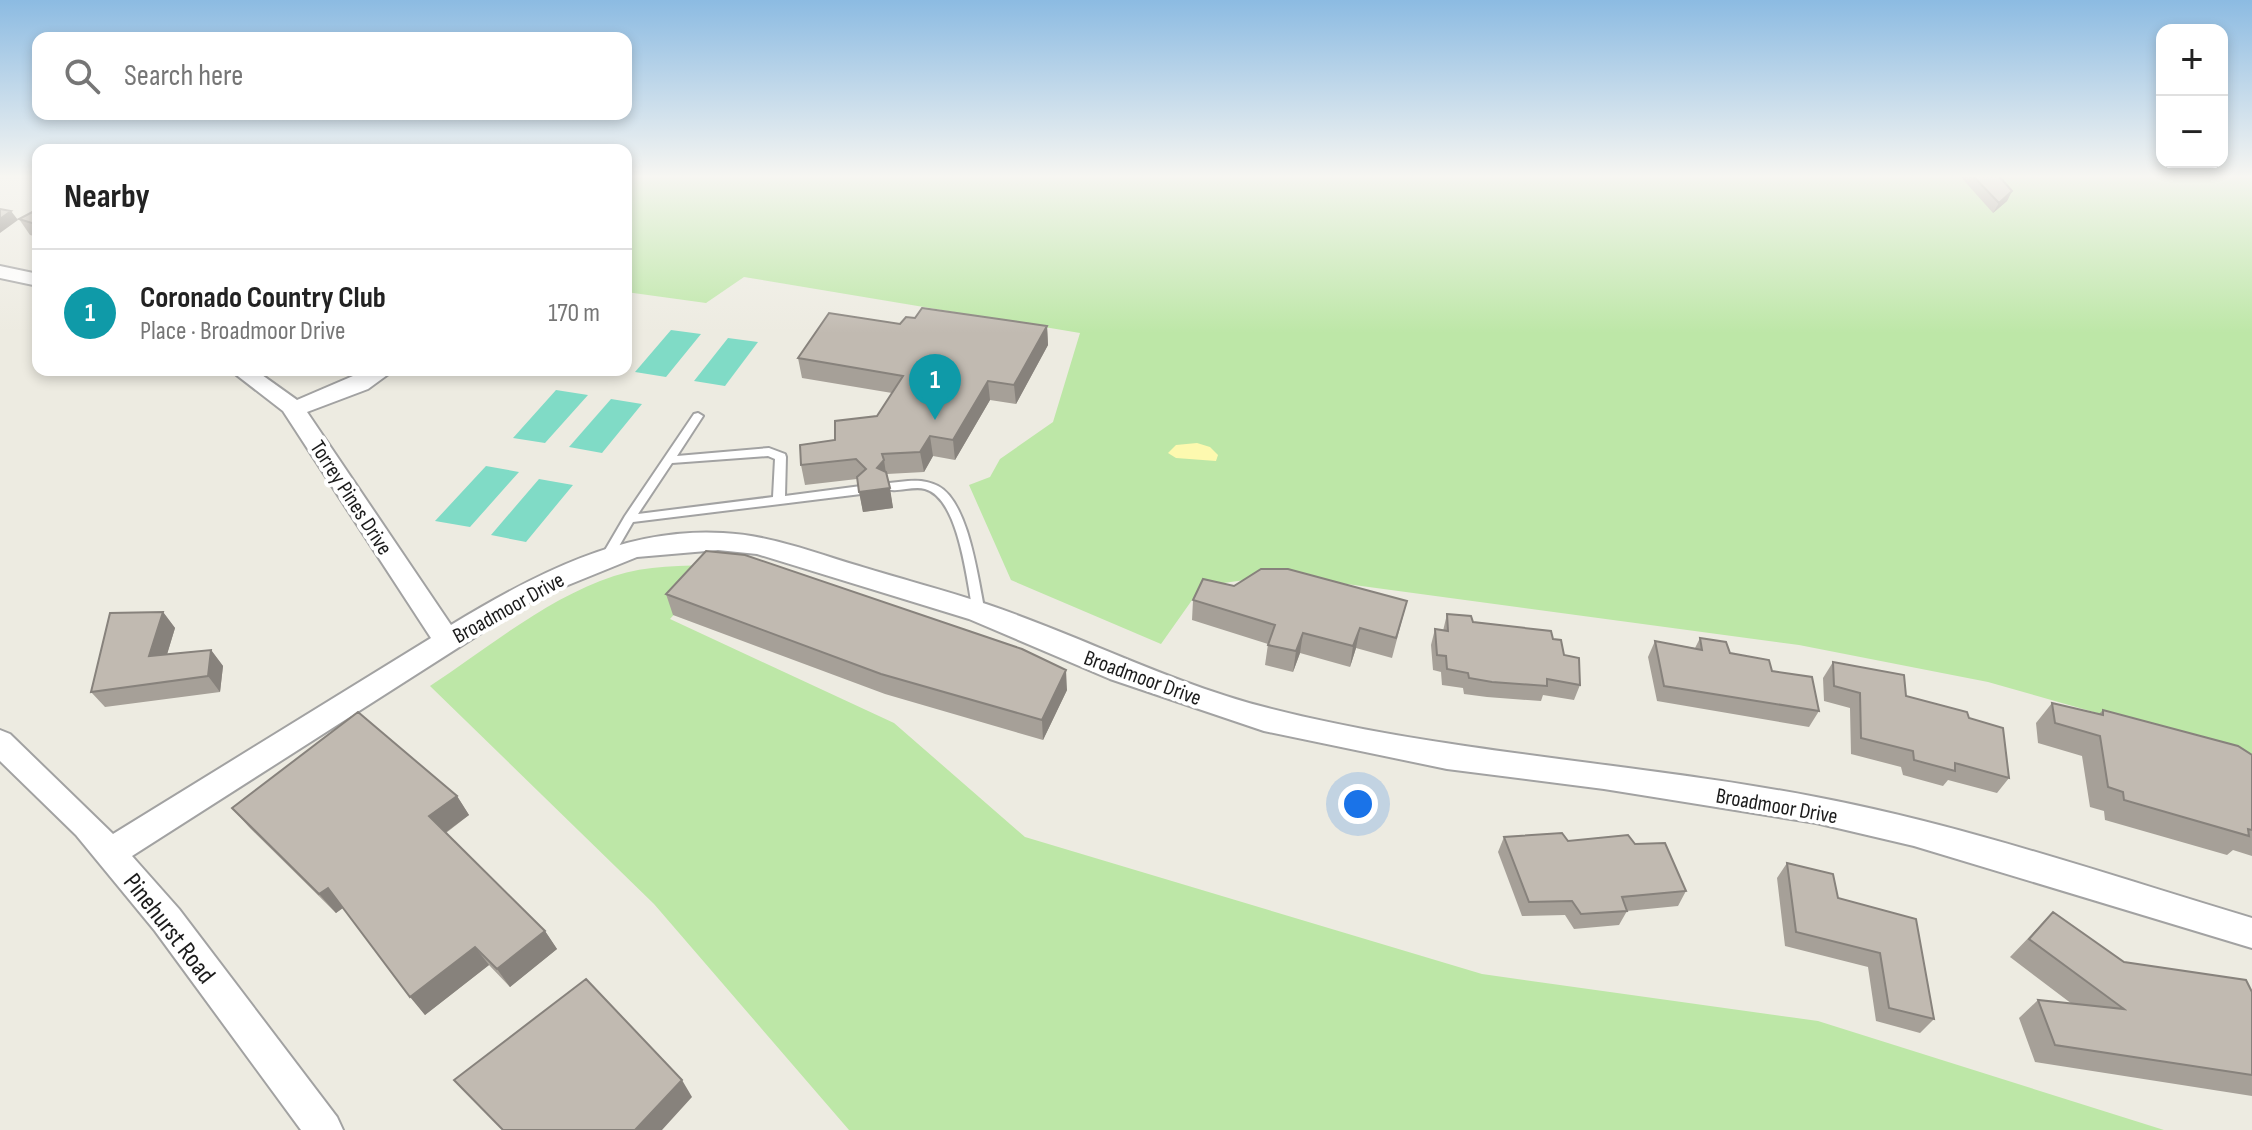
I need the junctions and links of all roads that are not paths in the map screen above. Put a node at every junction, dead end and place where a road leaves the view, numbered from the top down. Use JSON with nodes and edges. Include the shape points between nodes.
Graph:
{"nodes":[{"id":1,"x":0,"y":272,"type":"edge"},
{"id":2,"x":32,"y":279,"type":"edge"},
{"id":3,"x":249,"y":376,"type":"edge"},
{"id":4,"x":373,"y":376,"type":"edge"},
{"id":5,"x":294,"y":409,"type":"junction"},
{"id":6,"x":698,"y":416,"type":"dead end"},
{"id":7,"x":668,"y":460,"type":"junction"},
{"id":8,"x":889,"y":487,"type":"edge"},
{"id":9,"x":861,"y":490,"type":"edge"},
{"id":10,"x":779,"y":501,"type":"junction"},
{"id":11,"x":629,"y":519,"type":"junction"},
{"id":12,"x":607,"y":557,"type":"junction"},
{"id":13,"x":979,"y":612,"type":"junction"},
{"id":14,"x":447,"y":641,"type":"junction"},
{"id":15,"x":0,"y":742,"type":"edge"},
{"id":16,"x":110,"y":853,"type":"junction"},
{"id":17,"x":2252,"y":933,"type":"edge"},
{"id":18,"x":324,"y":1130,"type":"edge"}],
"edges":[{"from":1,"to":2,"type":"street"},
{"from":3,"to":5,"type":"street","name":"Torrey Pines Drive"},
{"from":4,"to":5,"type":"street"},
{"from":5,"to":14,"type":"street","name":"Torrey Pines Drive"},
{"from":6,"to":7,"type":"lane"},
{"from":7,"to":10,"type":"lane","via":[[769,452],[781,457]]},
{"from":7,"to":11,"type":"lane"},
{"from":8,"to":13,"type":"lane","via":[[918,483],[939,491],[951,506]]},
{"from":9,"to":10,"type":"lane"},
{"from":10,"to":11,"type":"lane"},
{"from":11,"to":12,"type":"lane"},
{"from":12,"to":13,"type":"street","name":"Broadmoor Drive","via":[[634,548],[704,541],[758,545]]},
{"from":12,"to":14,"type":"street","name":"Broadmoor Drive","via":[[527,591]]},
{"from":13,"to":17,"type":"street","name":"Broadmoor Drive","via":[[1120,671],[1264,719],[1447,757],[1816,810],[1914,832]]},
{"from":14,"to":16,"type":"street","name":"Broadmoor Drive"},
{"from":15,"to":16,"type":"street","name":"Pinehurst Road"},
{"from":16,"to":18,"type":"street","name":"Pinehurst Road","via":[[167,920]]}]}
